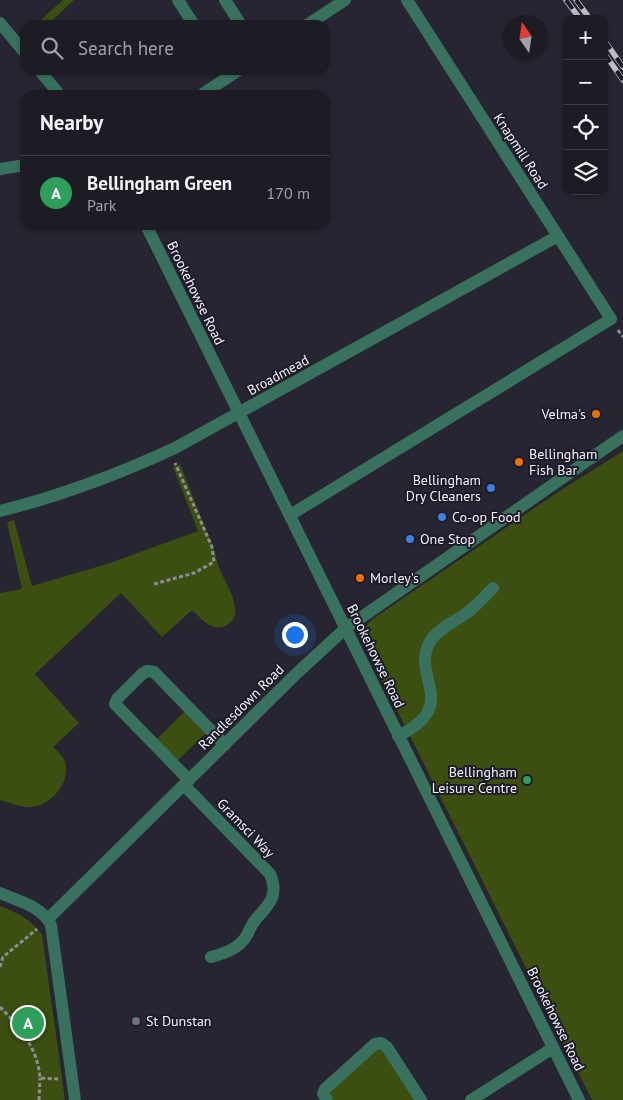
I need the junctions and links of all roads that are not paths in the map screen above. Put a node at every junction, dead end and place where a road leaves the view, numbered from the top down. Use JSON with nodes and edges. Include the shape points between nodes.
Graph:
{"nodes":[{"id":1,"x":178,"y":0,"type":"edge"},
{"id":2,"x":224,"y":0,"type":"edge"},
{"id":3,"x":345,"y":0,"type":"edge"},
{"id":4,"x":407,"y":0,"type":"edge"},
{"id":5,"x":191,"y":20,"type":"edge"},
{"id":6,"x":238,"y":20,"type":"edge"},
{"id":7,"x":315,"y":20,"type":"edge"},
{"id":8,"x":0,"y":23,"type":"edge"},
{"id":9,"x":20,"y":47,"type":"edge"},
{"id":10,"x":43,"y":75,"type":"edge"},
{"id":11,"x":226,"y":75,"type":"edge"},
{"id":12,"x":56,"y":90,"type":"edge"},
{"id":13,"x":207,"y":90,"type":"edge"},
{"id":14,"x":20,"y":166,"type":"edge"},
{"id":15,"x":0,"y":169,"type":"edge"},
{"id":16,"x":148,"y":230,"type":"edge"},
{"id":17,"x":558,"y":236,"type":"junction"},
{"id":18,"x":240,"y":414,"type":"junction"},
{"id":19,"x":623,"y":436,"type":"edge"},
{"id":20,"x":0,"y":511,"type":"edge"},
{"id":21,"x":290,"y":516,"type":"junction"},
{"id":22,"x":493,"y":588,"type":"dead end"},
{"id":23,"x":346,"y":628,"type":"junction"},
{"id":24,"x":398,"y":736,"type":"junction"},
{"id":25,"x":224,"y":745,"type":"junction"},
{"id":26,"x":186,"y":783,"type":"junction"},
{"id":27,"x":0,"y":892,"type":"edge"},
{"id":28,"x":48,"y":920,"type":"junction"},
{"id":29,"x":211,"y":957,"type":"dead end"},
{"id":30,"x":554,"y":1048,"type":"junction"},
{"id":31,"x":75,"y":1100,"type":"edge"},
{"id":32,"x":327,"y":1100,"type":"edge"},
{"id":33,"x":421,"y":1100,"type":"edge"},
{"id":34,"x":471,"y":1100,"type":"edge"},
{"id":35,"x":579,"y":1100,"type":"edge"}],
"edges":[{"from":1,"to":5,"type":"street"},
{"from":2,"to":6,"type":"street"},
{"from":3,"to":7,"type":"street"},
{"from":4,"to":17,"type":"street","name":"Knapmill Road"},
{"from":8,"to":9,"type":"street"},
{"from":10,"to":12,"type":"street"},
{"from":11,"to":13,"type":"street"},
{"from":14,"to":15,"type":"street"},
{"from":16,"to":18,"type":"street","name":"Brookehowse Road"},
{"from":17,"to":18,"type":"street","name":"Broadmead"},
{"from":17,"to":21,"type":"street","name":"Knapmill Road","via":[[611,319]]},
{"from":18,"to":20,"type":"street","name":"Broadmead","via":[[170,451],[66,492]]},
{"from":18,"to":21,"type":"street","name":"Brookehowse Road"},
{"from":19,"to":23,"type":"street","name":"Randlesdown Road"},
{"from":21,"to":23,"type":"street","name":"Brookehowse Road"},
{"from":22,"to":24,"type":"street","via":[[432,639],[426,655],[431,700],[429,710],[416,728]]},
{"from":23,"to":24,"type":"street","name":"Brookehowse Road"},
{"from":23,"to":25,"type":"street","name":"Randlesdown Road"},
{"from":24,"to":30,"type":"street","name":"Brookehowse Road"},
{"from":25,"to":26,"type":"street","name":"Randlesdown Road"},
{"from":25,"to":26,"type":"street","name":"Gramsci Way","via":[[154,672],[142,674],[116,704]]},
{"from":26,"to":28,"type":"street","name":"Randlesdown Road"},
{"from":26,"to":29,"type":"street","name":"Gramsci Way","via":[[274,882],[272,901],[241,943]]},
{"from":27,"to":28,"type":"street","via":[[38,910]]},
{"from":28,"to":31,"type":"street","via":[[53,934]]},
{"from":30,"to":34,"type":"street"},
{"from":30,"to":35,"type":"street","name":"Brookehowse Road"},
{"from":32,"to":33,"type":"street","via":[[323,1094],[325,1089],[375,1044],[387,1047]]}]}
